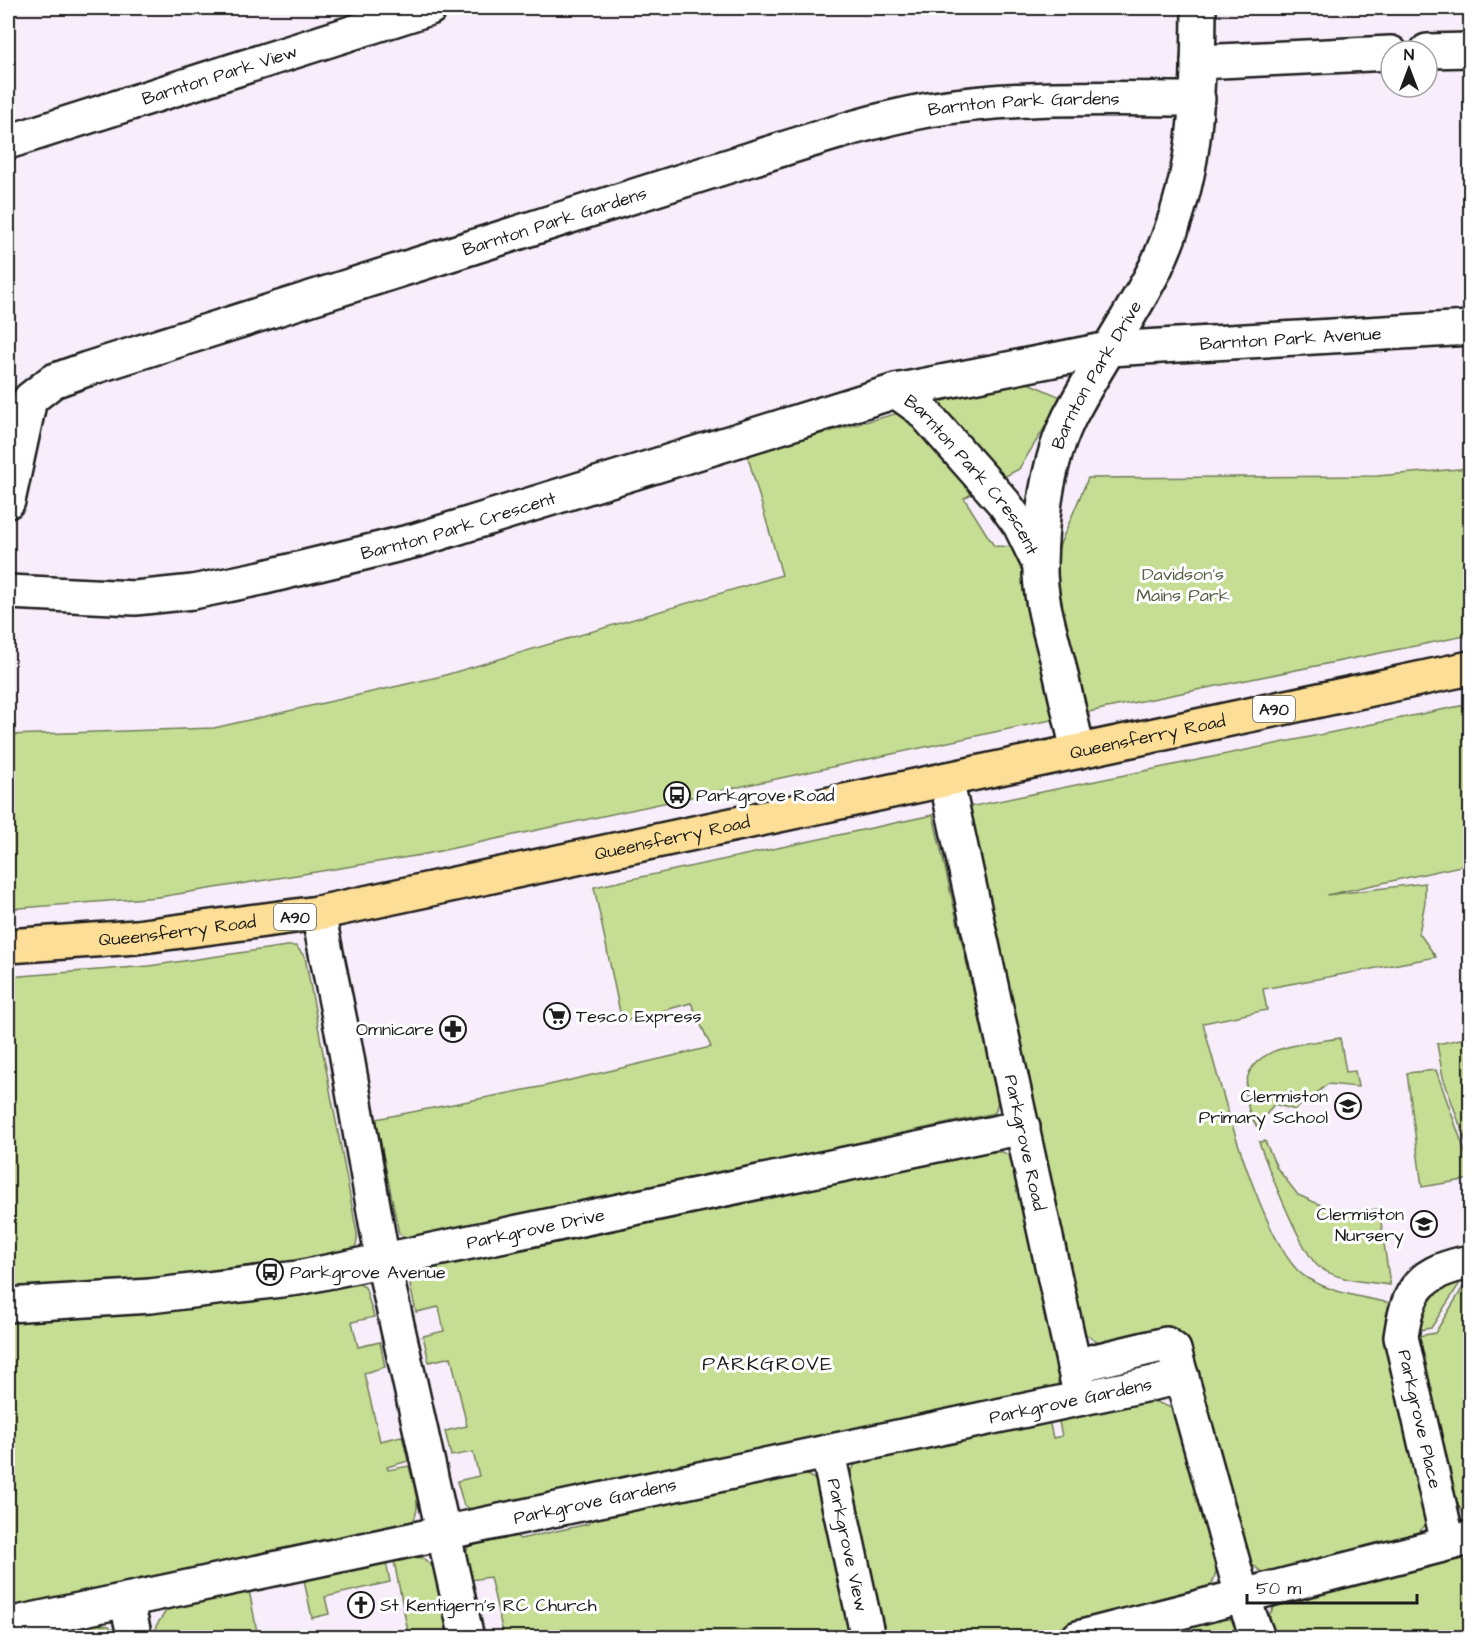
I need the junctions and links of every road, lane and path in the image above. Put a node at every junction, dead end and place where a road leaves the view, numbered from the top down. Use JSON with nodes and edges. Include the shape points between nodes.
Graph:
{"nodes":[{"id":1,"x":430,"y":8,"type":"edge"},
{"id":2,"x":1199,"y":8,"type":"edge"},
{"id":3,"x":1470,"y":50,"type":"edge"},
{"id":4,"x":1439,"y":51,"type":"edge"},
{"id":5,"x":1379,"y":54,"type":"edge"},
{"id":6,"x":1198,"y":62,"type":"junction"},
{"id":7,"x":1198,"y":99,"type":"junction"},
{"id":8,"x":8,"y":142,"type":"edge"},
{"id":9,"x":1470,"y":328,"type":"edge"},
{"id":10,"x":1109,"y":349,"type":"junction"},
{"id":11,"x":896,"y":391,"type":"junction"},
{"id":12,"x":8,"y":501,"type":"edge"},
{"id":13,"x":1040,"y":566,"type":"junction"},
{"id":14,"x":8,"y":591,"type":"edge"},
{"id":15,"x":1470,"y":668,"type":"edge"},
{"id":16,"x":1078,"y":751,"type":"junction"},
{"id":17,"x":946,"y":779,"type":"junction"},
{"id":18,"x":318,"y":913,"type":"junction"},
{"id":19,"x":8,"y":946,"type":"edge"},
{"id":20,"x":1023,"y":1127,"type":"junction"},
{"id":21,"x":383,"y":1262,"type":"junction"},
{"id":22,"x":1470,"y":1262,"type":"edge"},
{"id":23,"x":8,"y":1305,"type":"edge"},
{"id":24,"x":1074,"y":1366,"type":"junction"},
{"id":25,"x":1182,"y":1377,"type":"junction"},
{"id":26,"x":1081,"y":1398,"type":"junction"},
{"id":27,"x":828,"y":1454,"type":"junction"},
{"id":28,"x":442,"y":1533,"type":"junction"},
{"id":29,"x":1459,"y":1540,"type":"edge"},
{"id":30,"x":1242,"y":1595,"type":"junction"},
{"id":31,"x":126,"y":1600,"type":"junction"},
{"id":32,"x":8,"y":1625,"type":"edge"},
{"id":33,"x":135,"y":1638,"type":"edge"},
{"id":34,"x":467,"y":1638,"type":"edge"},
{"id":35,"x":868,"y":1638,"type":"edge"},
{"id":36,"x":1078,"y":1638,"type":"edge"},
{"id":37,"x":1257,"y":1638,"type":"edge"}],
"edges":[{"from":1,"to":8,"type":"street","name":"Barnton Park View"},
{"from":2,"to":6,"type":"street","name":"Barnton Park Drive"},
{"from":3,"to":4,"type":"street"},
{"from":5,"to":6,"type":"street"},
{"from":6,"to":7,"type":"street","name":"Barnton Park Drive"},
{"from":7,"to":10,"type":"street","name":"Barnton Park Drive","via":[[1195,142],[1173,224],[1155,268]]},
{"from":7,"to":12,"type":"street","name":"Barnton Park Gardens","via":[[1072,99],[993,103],[917,113],[751,159],[87,369],[53,381],[30,399]]},
{"from":9,"to":10,"type":"street","name":"Barnton Park Avenue"},
{"from":10,"to":11,"type":"street","name":"Barnton Park Crescent"},
{"from":10,"to":13,"type":"street","name":"Barnton Park Drive","via":[[1068,420],[1056,454]]},
{"from":11,"to":13,"type":"street","name":"Barnton Park Crescent","via":[[921,409],[1004,503]]},
{"from":11,"to":14,"type":"street","name":"Barnton Park Crescent","via":[[417,540],[261,578],[193,592],[135,598]]},
{"from":13,"to":16,"type":"street","name":"Barnton Park Drive","via":[[1047,620]]},
{"from":15,"to":16,"type":"main road","name":"Queensferry Road","number":"A90"},
{"from":16,"to":17,"type":"main road","name":"Queensferry Road","number":"A90"},
{"from":17,"to":18,"type":"main road","name":"Queensferry Road","number":"A90"},
{"from":17,"to":20,"type":"street","name":"Parkgrove Road"},
{"from":18,"to":19,"type":"main road","name":"Queensferry Road","number":"A90","via":[[136,937]]},
{"from":18,"to":21,"type":"street"},
{"from":20,"to":21,"type":"street","name":"Parkgrove Drive"},
{"from":20,"to":24,"type":"street","name":"Parkgrove Road"},
{"from":21,"to":23,"type":"street","name":"Parkgrove Drive","via":[[209,1290]]},
{"from":21,"to":28,"type":"street"},
{"from":22,"to":29,"type":"street","name":"Parkgrove Place","via":[[1434,1272],[1421,1281],[1411,1294],[1401,1337]]},
{"from":24,"to":25,"type":"street","via":[[1166,1344],[1174,1350]]},
{"from":24,"to":26,"type":"street","name":"Parkgrove Road"},
{"from":25,"to":26,"type":"street","name":"Parkgrove Gardens"},
{"from":25,"to":30,"type":"street"},
{"from":26,"to":27,"type":"street","name":"Parkgrove Gardens"},
{"from":27,"to":28,"type":"street","name":"Parkgrove Gardens"},
{"from":27,"to":35,"type":"street","name":"Parkgrove View"},
{"from":28,"to":31,"type":"street","name":"Parkgrove Gardens"},
{"from":28,"to":34,"type":"street"},
{"from":29,"to":30,"type":"street"},
{"from":30,"to":36,"type":"street"},
{"from":30,"to":37,"type":"street"},
{"from":31,"to":32,"type":"street","name":"Parkgrove Gardens"},
{"from":31,"to":33,"type":"street"}]}
